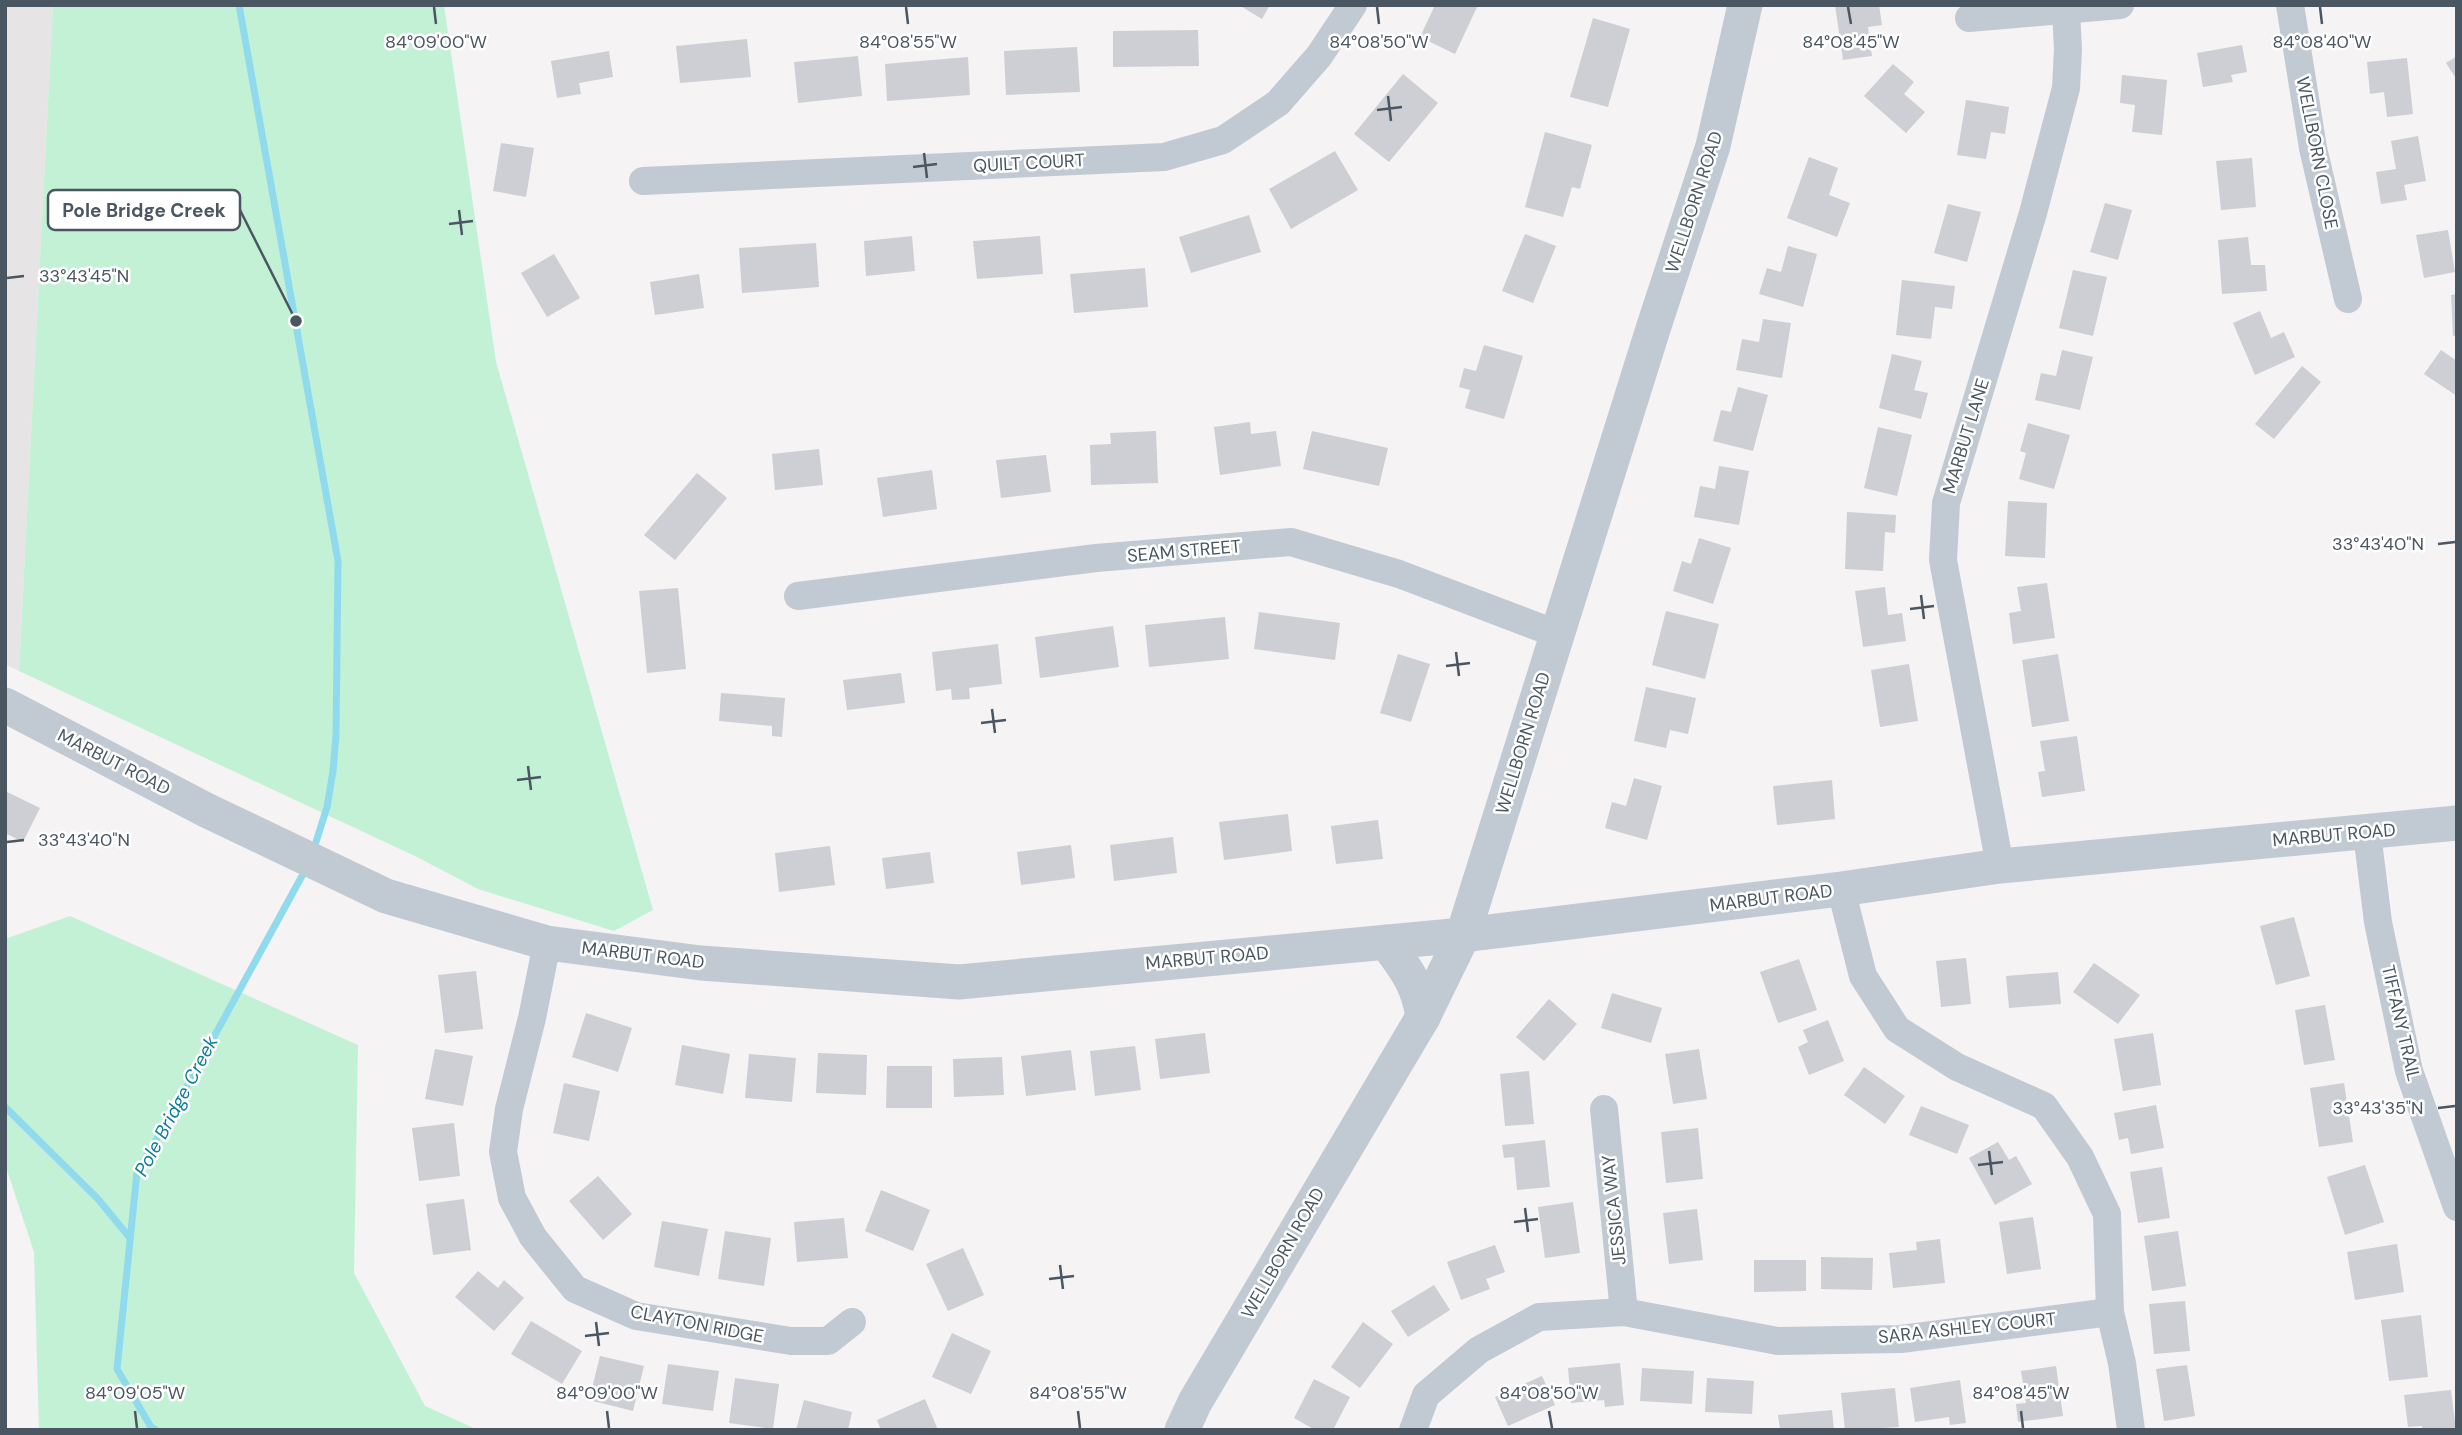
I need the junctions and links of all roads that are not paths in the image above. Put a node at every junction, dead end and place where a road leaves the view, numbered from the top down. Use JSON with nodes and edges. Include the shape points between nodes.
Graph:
{"nodes":[{"id":1,"x":1353,"y":5,"type":"edge"},
{"id":2,"x":1745,"y":5,"type":"edge"},
{"id":3,"x":2120,"y":5,"type":"edge"},
{"id":4,"x":2290,"y":5,"type":"edge"},
{"id":5,"x":2066,"y":11,"type":"junction"},
{"id":6,"x":1969,"y":18,"type":"dead end"},
{"id":7,"x":643,"y":181,"type":"dead end"},
{"id":8,"x":2348,"y":299,"type":"dead end"},
{"id":9,"x":798,"y":596,"type":"dead end"},
{"id":10,"x":1557,"y":634,"type":"junction"},
{"id":11,"x":5,"y":705,"type":"edge"},
{"id":12,"x":2457,"y":823,"type":"edge"},
{"id":13,"x":2367,"y":833,"type":"junction"},
{"id":14,"x":2000,"y":866,"type":"junction"},
{"id":15,"x":1842,"y":889,"type":"junction"},
{"id":16,"x":1463,"y":935,"type":"junction"},
{"id":17,"x":1386,"y":942,"type":"junction"},
{"id":18,"x":547,"y":943,"type":"junction"},
{"id":19,"x":1423,"y":1017,"type":"junction"},
{"id":20,"x":1604,"y":1109,"type":"dead end"},
{"id":21,"x":2457,"y":1207,"type":"edge"},
{"id":22,"x":1624,"y":1312,"type":"junction"},
{"id":23,"x":2110,"y":1312,"type":"junction"},
{"id":24,"x":852,"y":1322,"type":"dead end"},
{"id":25,"x":1182,"y":1430,"type":"edge"},
{"id":26,"x":1413,"y":1430,"type":"edge"},
{"id":27,"x":2131,"y":1430,"type":"edge"}],
"edges":[{"from":1,"to":7,"type":"street","name":"QUILT COURT","via":[[1319,56],[1278,103],[1223,140],[1164,157]]},
{"from":2,"to":10,"type":"street","name":"WELLBORN ROAD","via":[[1713,146]]},
{"from":3,"to":5,"type":"street"},
{"from":4,"to":8,"type":"street","name":"WELLBORN CLOSE","via":[[2313,148]]},
{"from":5,"to":6,"type":"street"},
{"from":5,"to":14,"type":"street","name":"MARBUT LANE","via":[[2066,88],[1946,503],[1943,560]]},
{"from":9,"to":10,"type":"street","name":"SEAM STREET","via":[[1096,558],[1292,542],[1399,574]]},
{"from":10,"to":16,"type":"street","name":"WELLBORN ROAD"},
{"from":11,"to":18,"type":"street","name":"MARBUT ROAD","via":[[206,810],[386,896]]},
{"from":12,"to":13,"type":"street","name":"MARBUT ROAD"},
{"from":13,"to":14,"type":"street","name":"MARBUT ROAD"},
{"from":13,"to":21,"type":"street","name":"TIFFANY TRAIL","via":[[2378,922],[2409,1071]]},
{"from":14,"to":15,"type":"street","name":"MARBUT ROAD"},
{"from":15,"to":16,"type":"street","name":"MARBUT ROAD"},
{"from":15,"to":23,"type":"street","via":[[1863,976],[1897,1029],[1957,1067],[2044,1106],[2080,1157],[2107,1214]]},
{"from":16,"to":17,"type":"street","name":"MARBUT ROAD"},
{"from":16,"to":19,"type":"street","name":"WELLBORN ROAD"},
{"from":17,"to":18,"type":"street","name":"MARBUT ROAD","via":[[959,982],[701,963]]},
{"from":17,"to":19,"type":"street","via":[[1412,978]]},
{"from":18,"to":24,"type":"street","name":"CLAYTON RIDGE","via":[[503,1152],[512,1198],[533,1237],[575,1289],[636,1315],[791,1341],[828,1341]]},
{"from":19,"to":25,"type":"street","name":"WELLBORN ROAD"},
{"from":20,"to":22,"type":"street","name":"JESSICA WAY"},
{"from":22,"to":23,"type":"street","name":"SARA ASHLEY COURT","via":[[1778,1342],[1901,1339]]},
{"from":22,"to":26,"type":"street","name":"SARA ASHLEY COURT","via":[[1539,1317],[1479,1350],[1426,1395]]},
{"from":23,"to":27,"type":"street"}]}
